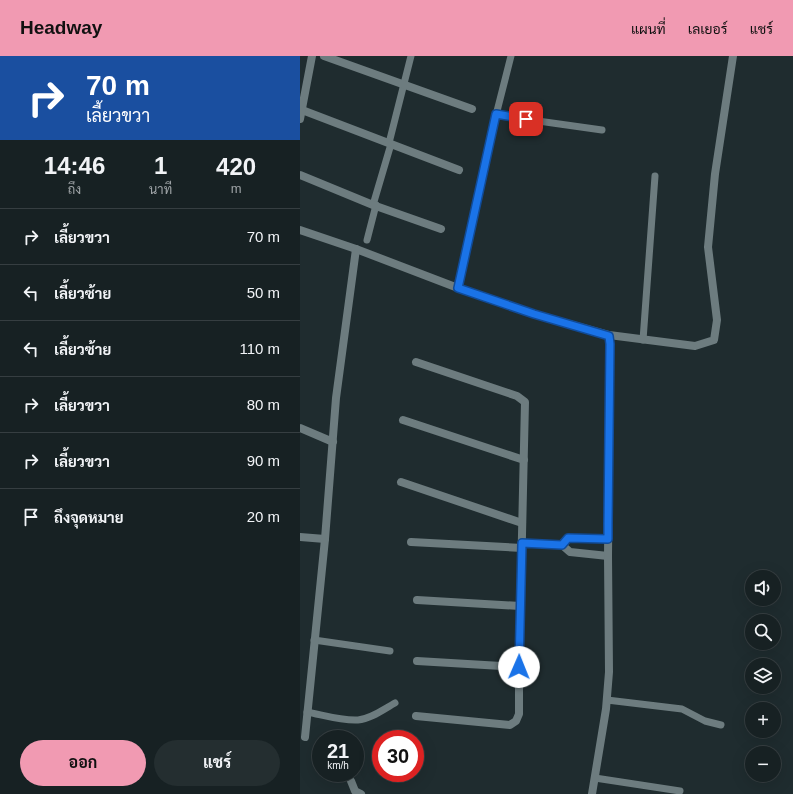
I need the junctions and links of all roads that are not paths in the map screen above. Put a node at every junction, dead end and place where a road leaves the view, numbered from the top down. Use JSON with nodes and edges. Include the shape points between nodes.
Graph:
{"nodes":[{"id":1,"x":312,"y":56,"type":"edge"},
{"id":2,"x":324,"y":56,"type":"edge"},
{"id":3,"x":411,"y":56,"type":"edge"},
{"id":4,"x":511,"y":56,"type":"edge"},
{"id":5,"x":733,"y":56,"type":"edge"},
{"id":6,"x":404,"y":85,"type":"junction"},
{"id":7,"x":302,"y":105,"type":"edge"},
{"id":8,"x":472,"y":109,"type":"dead end"},
{"id":9,"x":496,"y":114,"type":"junction"},
{"id":10,"x":300,"y":120,"type":"edge"},
{"id":11,"x":602,"y":130,"type":"dead end"},
{"id":12,"x":390,"y":144,"type":"junction"},
{"id":13,"x":459,"y":170,"type":"dead end"},
{"id":14,"x":300,"y":175,"type":"edge"},
{"id":15,"x":655,"y":176,"type":"dead end"},
{"id":16,"x":375,"y":205,"type":"junction"},
{"id":17,"x":441,"y":229,"type":"dead end"},
{"id":18,"x":300,"y":230,"type":"edge"},
{"id":19,"x":367,"y":240,"type":"dead end"},
{"id":20,"x":356,"y":249,"type":"junction"},
{"id":21,"x":458,"y":288,"type":"junction"},
{"id":22,"x":609,"y":336,"type":"junction"},
{"id":23,"x":643,"y":340,"type":"junction"},
{"id":24,"x":416,"y":362,"type":"dead end"},
{"id":25,"x":403,"y":420,"type":"dead end"},
{"id":26,"x":300,"y":428,"type":"edge"},
{"id":27,"x":332,"y":442,"type":"junction"},
{"id":28,"x":524,"y":460,"type":"junction"},
{"id":29,"x":401,"y":482,"type":"dead end"},
{"id":30,"x":522,"y":523,"type":"junction"},
{"id":31,"x":300,"y":537,"type":"edge"},
{"id":32,"x":325,"y":539,"type":"junction"},
{"id":33,"x":608,"y":539,"type":"junction"},
{"id":34,"x":411,"y":542,"type":"dead end"},
{"id":35,"x":562,"y":545,"type":"junction"},
{"id":36,"x":522,"y":546,"type":"junction"},
{"id":37,"x":608,"y":556,"type":"junction"},
{"id":38,"x":417,"y":600,"type":"dead end"},
{"id":39,"x":520,"y":606,"type":"junction"},
{"id":40,"x":314,"y":640,"type":"junction"},
{"id":41,"x":390,"y":651,"type":"dead end"},
{"id":42,"x":417,"y":661,"type":"dead end"},
{"id":43,"x":519,"y":667,"type":"junction"},
{"id":44,"x":606,"y":700,"type":"junction"},
{"id":45,"x":395,"y":703,"type":"dead end"},
{"id":46,"x":307,"y":712,"type":"junction"},
{"id":47,"x":416,"y":716,"type":"dead end"},
{"id":48,"x":721,"y":724,"type":"dead end"},
{"id":49,"x":305,"y":737,"type":"dead end"},
{"id":50,"x":595,"y":778,"type":"junction"},
{"id":51,"x":351,"y":782,"type":"edge"},
{"id":52,"x":680,"y":791,"type":"dead end"},
{"id":53,"x":361,"y":794,"type":"edge"},
{"id":54,"x":592,"y":794,"type":"edge"}],
"edges":[{"from":1,"to":7,"type":"street"},
{"from":2,"to":6,"type":"street"},
{"from":3,"to":6,"type":"lane"},
{"from":4,"to":9,"type":"lane"},
{"from":5,"to":23,"type":"street","via":[[715,174],[708,247],[717,320],[714,340],[695,346]]},
{"from":6,"to":8,"type":"street"},
{"from":6,"to":12,"type":"lane"},
{"from":7,"to":10,"type":"street"},
{"from":7,"to":12,"type":"street"},
{"from":9,"to":11,"type":"lane"},
{"from":9,"to":21,"type":"lane"},
{"from":12,"to":13,"type":"street"},
{"from":12,"to":16,"type":"lane"},
{"from":14,"to":16,"type":"street"},
{"from":15,"to":23,"type":"lane"},
{"from":16,"to":17,"type":"street"},
{"from":16,"to":19,"type":"lane"},
{"from":18,"to":20,"type":"street"},
{"from":20,"to":21,"type":"street"},
{"from":20,"to":27,"type":"street"},
{"from":21,"to":22,"type":"street"},
{"from":22,"to":23,"type":"street"},
{"from":22,"to":33,"type":"street"},
{"from":24,"to":28,"type":"street","via":[[517,396],[525,402]]},
{"from":25,"to":28,"type":"street"},
{"from":26,"to":27,"type":"street"},
{"from":27,"to":32,"type":"street"},
{"from":28,"to":30,"type":"street"},
{"from":29,"to":30,"type":"street"},
{"from":30,"to":36,"type":"street"},
{"from":31,"to":32,"type":"street"},
{"from":32,"to":40,"type":"street"},
{"from":33,"to":35,"type":"street","via":[[568,538]]},
{"from":33,"to":37,"type":"street"},
{"from":34,"to":36,"type":"street"},
{"from":35,"to":36,"type":"street"},
{"from":35,"to":37,"type":"street","via":[[570,552]]},
{"from":36,"to":39,"type":"street"},
{"from":37,"to":44,"type":"street","via":[[609,672]]},
{"from":38,"to":39,"type":"street"},
{"from":39,"to":43,"type":"street"},
{"from":40,"to":41,"type":"lane"},
{"from":40,"to":46,"type":"street"},
{"from":42,"to":43,"type":"street"},
{"from":43,"to":47,"type":"street","via":[[519,714],[516,721],[510,725]]},
{"from":44,"to":48,"type":"lane","via":[[682,709],[705,721]]},
{"from":44,"to":50,"type":"street"},
{"from":45,"to":46,"type":"lane","via":[[359,720]]},
{"from":46,"to":49,"type":"street"},
{"from":50,"to":52,"type":"lane"},
{"from":50,"to":54,"type":"street"},
{"from":51,"to":53,"type":"street","via":[[355,791]]}]}
